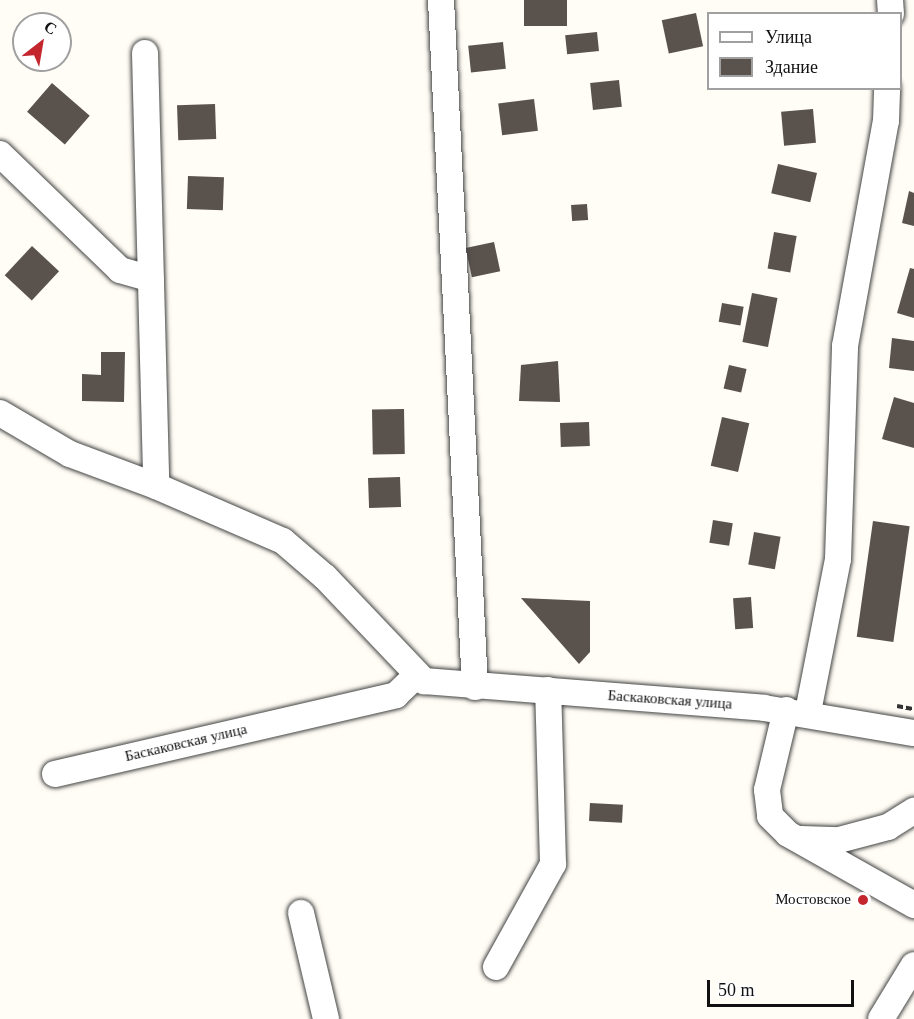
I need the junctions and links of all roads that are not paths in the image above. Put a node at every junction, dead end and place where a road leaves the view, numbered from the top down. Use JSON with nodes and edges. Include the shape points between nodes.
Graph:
{"nodes":[{"id":1,"x":441,"y":0,"type":"edge"},
{"id":2,"x":145,"y":53,"type":"dead end"},
{"id":3,"x":887,"y":90,"type":"edge"},
{"id":4,"x":0,"y":154,"type":"edge"},
{"id":5,"x":151,"y":279,"type":"junction"},
{"id":6,"x":0,"y":413,"type":"edge"},
{"id":7,"x":156,"y":486,"type":"junction"},
{"id":8,"x":420,"y":678,"type":"junction"},
{"id":9,"x":475,"y":687,"type":"junction"},
{"id":10,"x":548,"y":690,"type":"junction"},
{"id":11,"x":797,"y":711,"type":"junction"},
{"id":12,"x":914,"y":733,"type":"edge"},
{"id":13,"x":55,"y":774,"type":"dead end"},
{"id":14,"x":914,"y":811,"type":"edge"},
{"id":15,"x":795,"y":838,"type":"junction"},
{"id":16,"x":914,"y":905,"type":"edge"},
{"id":17,"x":301,"y":913,"type":"dead end"},
{"id":18,"x":914,"y":965,"type":"edge"},
{"id":19,"x":496,"y":967,"type":"dead end"},
{"id":20,"x":326,"y":1019,"type":"edge"},
{"id":21,"x":881,"y":1019,"type":"edge"}],
"edges":[{"from":1,"to":9,"type":"street"},
{"from":2,"to":5,"type":"street"},
{"from":3,"to":11,"type":"street","via":[[886,121],[845,346],[838,559]]},
{"from":4,"to":5,"type":"street","via":[[120,270]]},
{"from":5,"to":7,"type":"street"},
{"from":6,"to":7,"type":"street","via":[[70,454]]},
{"from":7,"to":8,"type":"street","via":[[283,541],[325,577]]},
{"from":8,"to":9,"type":"street","name":"Баскаковская улица"},
{"from":8,"to":13,"type":"street","name":"Баскаковская улица","via":[[396,695]]},
{"from":9,"to":10,"type":"street","name":"Баскаковская улица"},
{"from":10,"to":11,"type":"street","name":"Баскаковская улица"},
{"from":10,"to":19,"type":"street","via":[[553,864]]},
{"from":11,"to":12,"type":"street","name":"Баскаковская улица"},
{"from":11,"to":15,"type":"street","via":[[767,789],[770,816]]},
{"from":14,"to":15,"type":"street","via":[[888,827],[839,840]]},
{"from":15,"to":16,"type":"street"},
{"from":17,"to":20,"type":"street"},
{"from":18,"to":21,"type":"street"}]}
